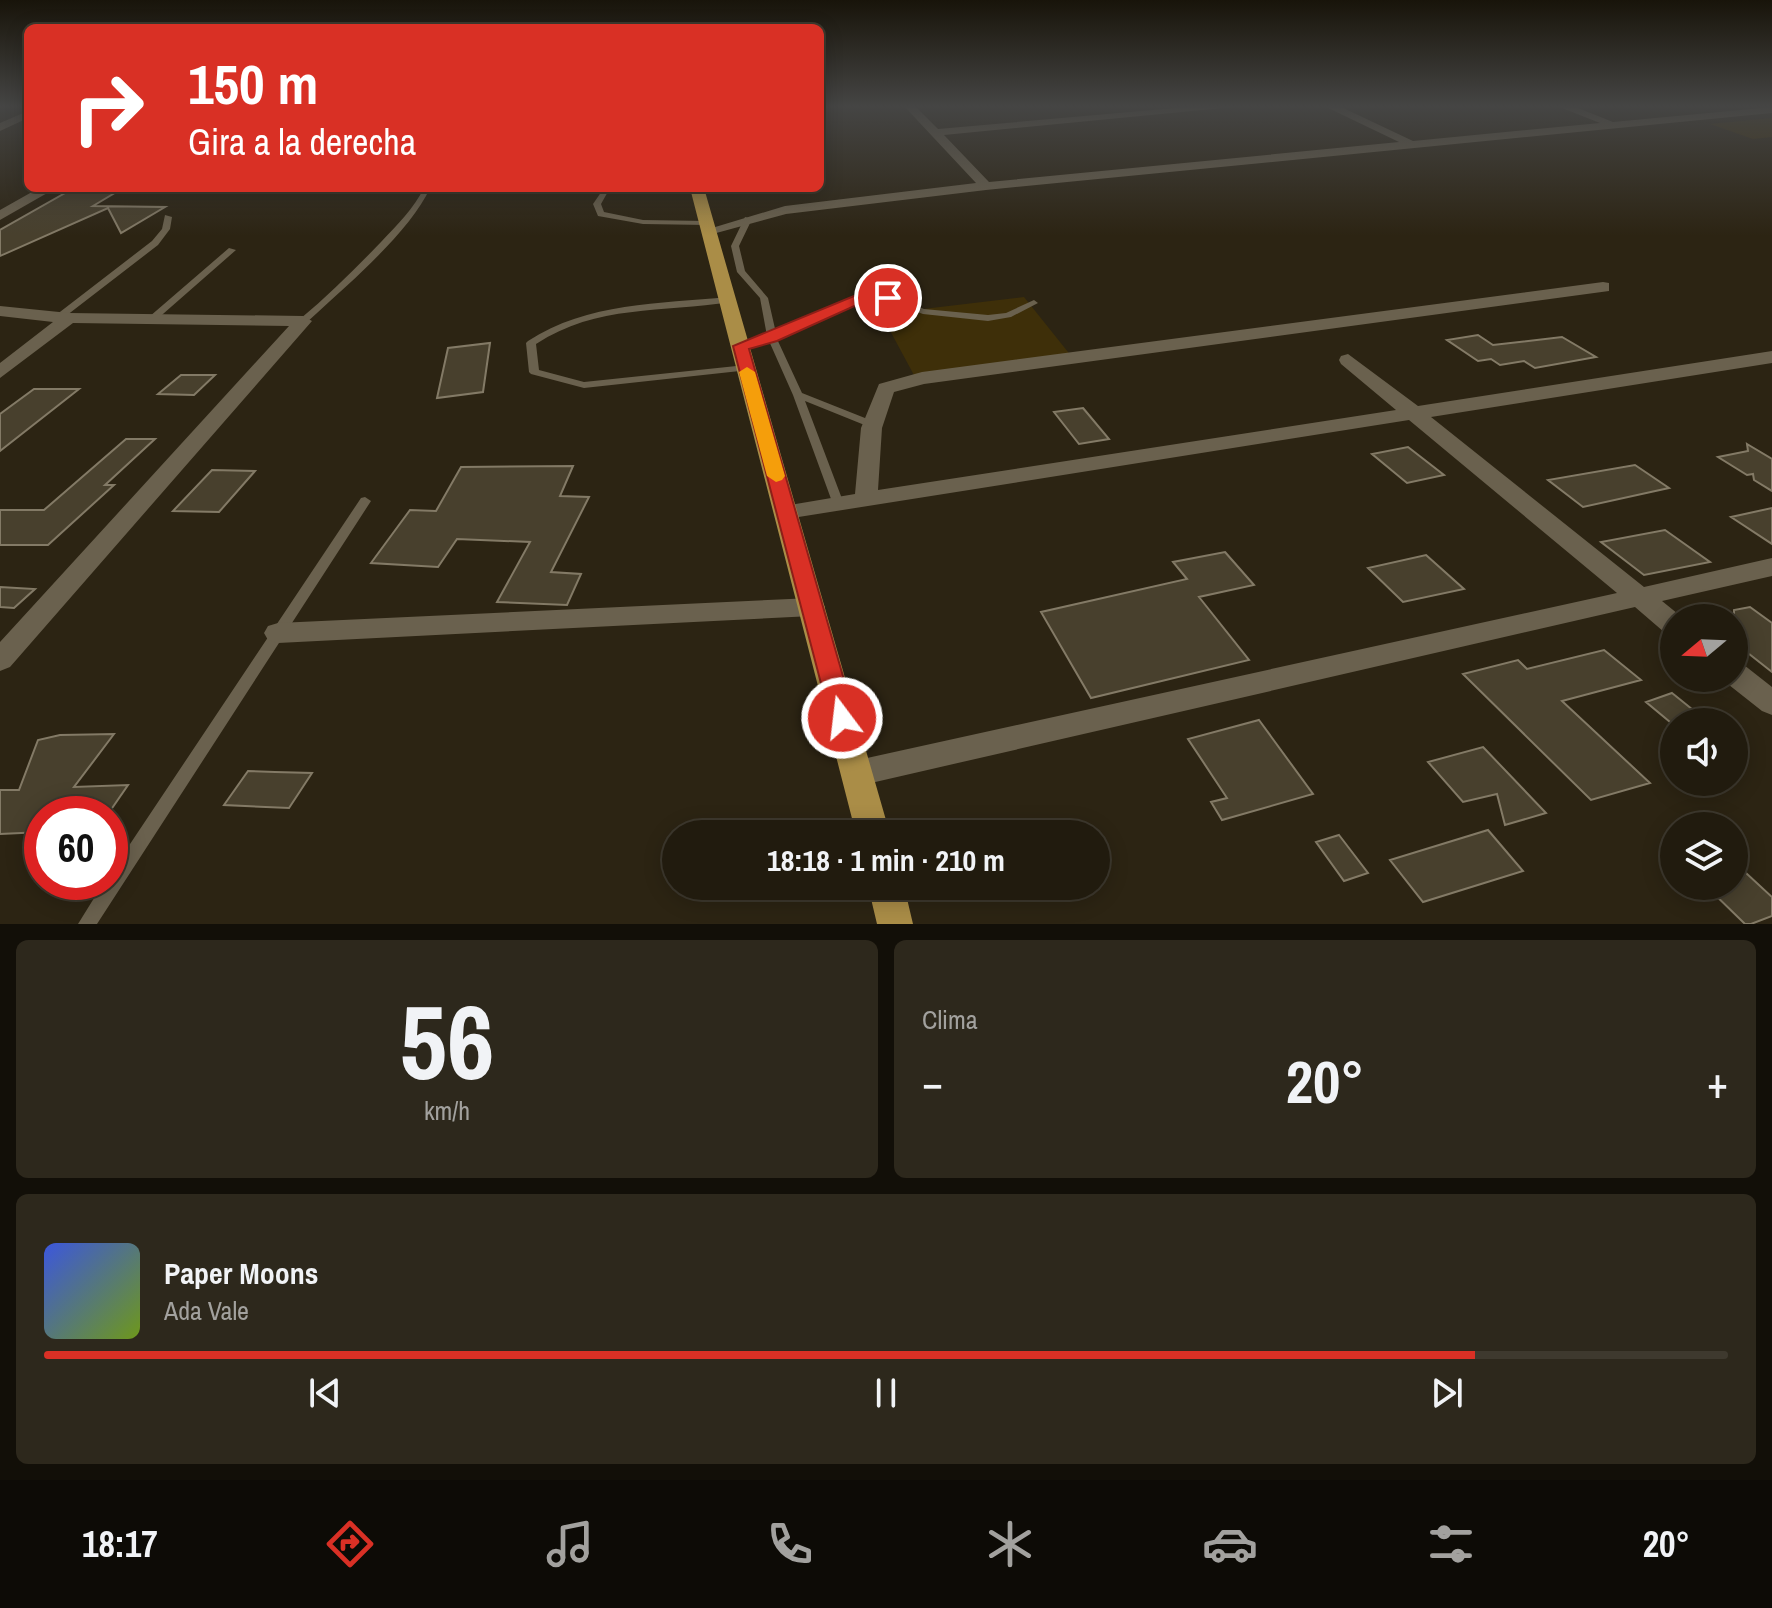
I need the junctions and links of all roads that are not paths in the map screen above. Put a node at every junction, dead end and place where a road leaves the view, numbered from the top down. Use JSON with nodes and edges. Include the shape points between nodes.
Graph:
{"nodes":[{"id":1,"x":948,"y":149,"type":"edge"},
{"id":2,"x":1359,"y":149,"type":"edge"},
{"id":3,"x":986,"y":186,"type":"junction"},
{"id":4,"x":42,"y":192,"type":"edge"},
{"id":5,"x":426,"y":192,"type":"edge"},
{"id":6,"x":602,"y":192,"type":"edge"},
{"id":7,"x":698,"y":192,"type":"edge"},
{"id":8,"x":0,"y":216,"type":"edge"},
{"id":9,"x":168,"y":217,"type":"dead end"},
{"id":10,"x":748,"y":219,"type":"junction"},
{"id":11,"x":708,"y":227,"type":"junction"},
{"id":12,"x":232,"y":250,"type":"dead end"},
{"id":13,"x":1603,"y":287,"type":"dead end"},
{"id":14,"x":728,"y":300,"type":"junction"},
{"id":15,"x":1034,"y":303,"type":"dead end"},
{"id":16,"x":0,"y":311,"type":"edge"},
{"id":17,"x":64,"y":318,"type":"junction"},
{"id":18,"x":152,"y":319,"type":"junction"},
{"id":19,"x":303,"y":321,"type":"junction"},
{"id":20,"x":772,"y":338,"type":"junction"},
{"id":21,"x":743,"y":357,"type":"junction"},
{"id":22,"x":1772,"y":357,"type":"edge"},
{"id":23,"x":1348,"y":360,"type":"dead end"},
{"id":24,"x":0,"y":372,"type":"edge"},
{"id":25,"x":798,"y":395,"type":"junction"},
{"id":26,"x":1413,"y":412,"type":"junction"},
{"id":27,"x":871,"y":424,"type":"junction"},
{"id":28,"x":867,"y":499,"type":"junction"},
{"id":29,"x":365,"y":501,"type":"dead end"},
{"id":30,"x":838,"y":504,"type":"junction"},
{"id":31,"x":786,"y":512,"type":"junction"},
{"id":32,"x":1772,"y":567,"type":"edge"},
{"id":33,"x":1639,"y":597,"type":"junction"},
{"id":34,"x":812,"y":607,"type":"junction"},
{"id":35,"x":1660,"y":614,"type":"edge"},
{"id":36,"x":278,"y":633,"type":"junction"},
{"id":37,"x":0,"y":660,"type":"edge"},
{"id":38,"x":1748,"y":684,"type":"edge"},
{"id":39,"x":1772,"y":703,"type":"edge"},
{"id":40,"x":858,"y":773,"type":"junction"},
{"id":41,"x":870,"y":820,"type":"edge"},
{"id":42,"x":889,"y":900,"type":"edge"},
{"id":43,"x":87,"y":924,"type":"edge"},
{"id":44,"x":895,"y":924,"type":"edge"}],
"edges":[{"from":1,"to":3,"type":"street"},
{"from":2,"to":3,"type":"street"},
{"from":3,"to":10,"type":"street"},
{"from":4,"to":8,"type":"street"},
{"from":5,"to":19,"type":"lane","via":[[336,294]]},
{"from":6,"to":11,"type":"lane","via":[[597,204],[601,214]]},
{"from":7,"to":11,"type":"main road"},
{"from":9,"to":17,"type":"lane","via":[[155,243]]},
{"from":10,"to":11,"type":"street"},
{"from":10,"to":20,"type":"lane","via":[[735,246],[741,272],[764,298]]},
{"from":11,"to":14,"type":"main road"},
{"from":12,"to":18,"type":"lane"},
{"from":13,"to":27,"type":"street","via":[[922,378],[886,388]]},
{"from":14,"to":21,"type":"main road"},
{"from":14,"to":21,"type":"lane","via":[[587,316],[550,328],[531,343],[534,372],[584,385]]},
{"from":15,"to":20,"type":"lane","via":[[988,318],[923,311],[888,298],[859,299]]},
{"from":16,"to":17,"type":"street"},
{"from":17,"to":18,"type":"street"},
{"from":17,"to":24,"type":"street"},
{"from":18,"to":19,"type":"street"},
{"from":19,"to":37,"type":"street"},
{"from":20,"to":21,"type":"lane"},
{"from":20,"to":25,"type":"lane"},
{"from":21,"to":31,"type":"main road"},
{"from":22,"to":26,"type":"street"},
{"from":23,"to":26,"type":"street"},
{"from":25,"to":27,"type":"lane"},
{"from":25,"to":30,"type":"lane"},
{"from":26,"to":28,"type":"street"},
{"from":26,"to":33,"type":"street"},
{"from":27,"to":28,"type":"street"},
{"from":28,"to":30,"type":"street"},
{"from":29,"to":36,"type":"lane"},
{"from":30,"to":31,"type":"street"},
{"from":31,"to":34,"type":"main road"},
{"from":32,"to":33,"type":"street"},
{"from":33,"to":35,"type":"street"},
{"from":33,"to":40,"type":"street"},
{"from":34,"to":36,"type":"street"},
{"from":34,"to":40,"type":"main road"},
{"from":36,"to":43,"type":"lane"},
{"from":38,"to":39,"type":"street"},
{"from":40,"to":41,"type":"main road"},
{"from":42,"to":44,"type":"main road"}]}
